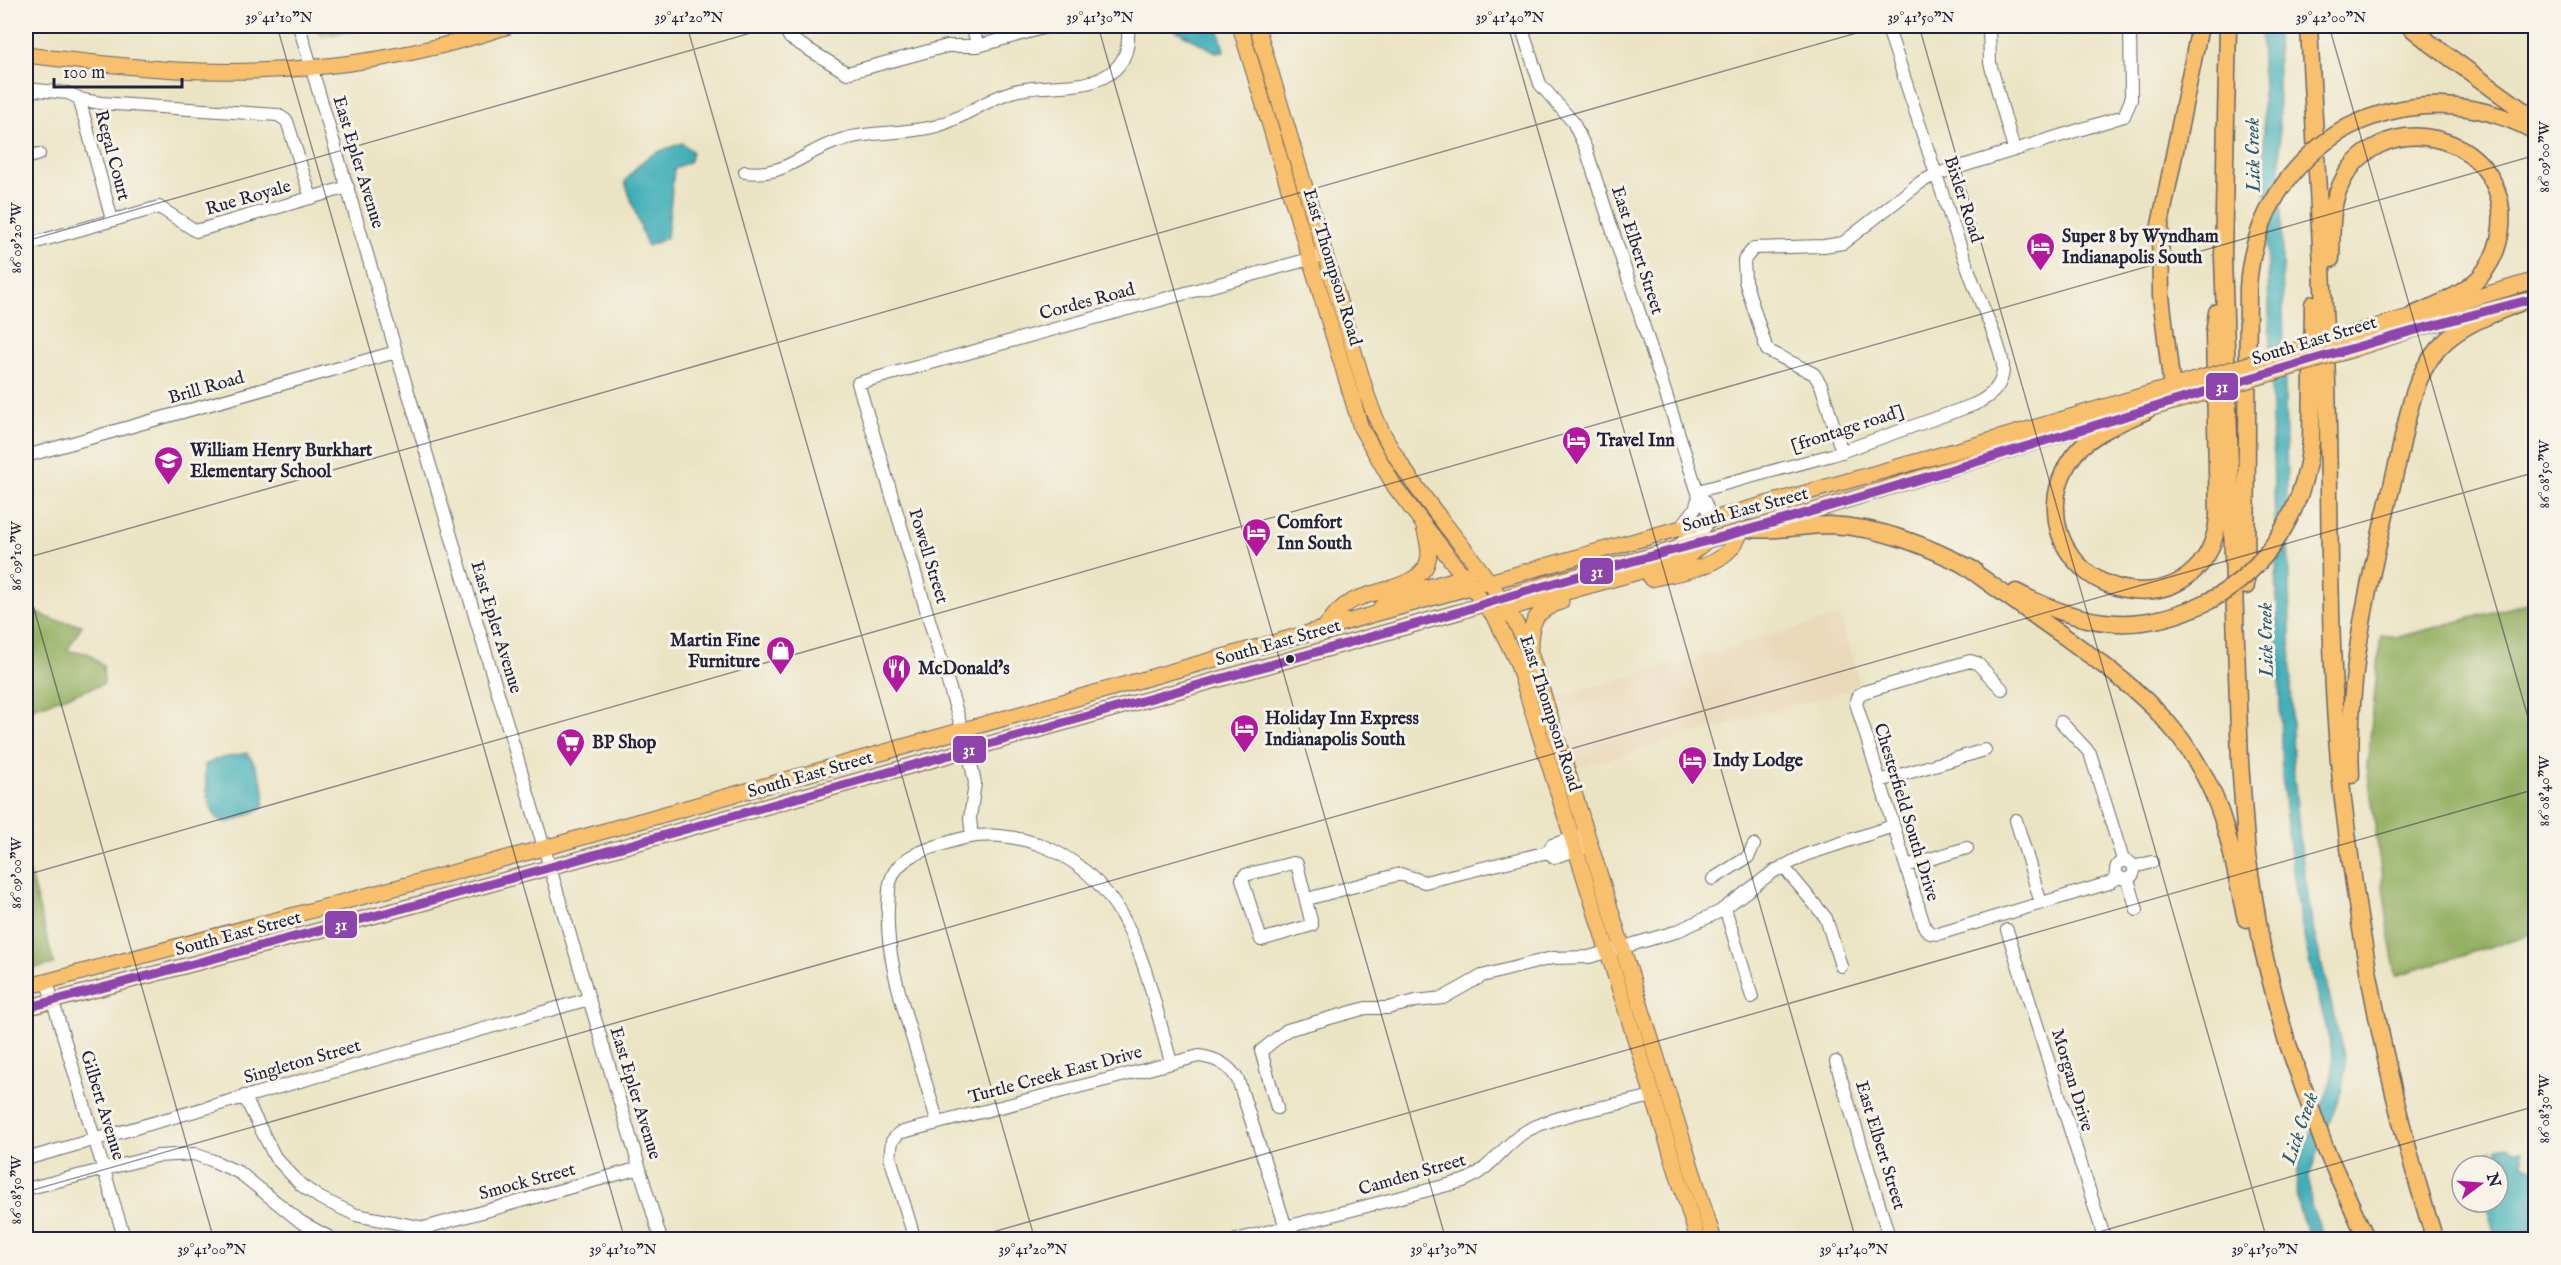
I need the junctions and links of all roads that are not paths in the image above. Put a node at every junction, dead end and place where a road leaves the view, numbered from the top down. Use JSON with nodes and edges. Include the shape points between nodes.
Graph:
{"nodes":[{"id":1,"x":299,"y":26,"type":"edge"},
{"id":2,"x":509,"y":26,"type":"edge"},
{"id":3,"x":783,"y":26,"type":"edge"},
{"id":4,"x":972,"y":26,"type":"edge"},
{"id":5,"x":1050,"y":26,"type":"edge"},
{"id":6,"x":1128,"y":26,"type":"edge"},
{"id":7,"x":1240,"y":26,"type":"edge"},
{"id":8,"x":1257,"y":26,"type":"edge"},
{"id":9,"x":1521,"y":26,"type":"edge"},
{"id":10,"x":1887,"y":26,"type":"edge"},
{"id":11,"x":1989,"y":26,"type":"edge"},
{"id":12,"x":2130,"y":26,"type":"edge"},
{"id":13,"x":2200,"y":26,"type":"edge"},
{"id":14,"x":2228,"y":26,"type":"edge"},
{"id":15,"x":2310,"y":26,"type":"edge"},
{"id":16,"x":2409,"y":26,"type":"edge"},
{"id":17,"x":978,"y":46,"type":"junction"},
{"id":18,"x":26,"y":55,"type":"edge"},
{"id":19,"x":312,"y":68,"type":"junction"},
{"id":20,"x":26,"y":89,"type":"edge"},
{"id":21,"x":79,"y":98,"type":"junction"},
{"id":22,"x":2535,"y":120,"type":"edge"},
{"id":23,"x":2535,"y":132,"type":"edge"},
{"id":24,"x":2014,"y":150,"type":"junction"},
{"id":25,"x":39,"y":154,"type":"dead end"},
{"id":26,"x":26,"y":158,"type":"edge"},
{"id":27,"x":745,"y":172,"type":"dead end"},
{"id":28,"x":1936,"y":174,"type":"junction"},
{"id":29,"x":348,"y":187,"type":"junction"},
{"id":30,"x":311,"y":198,"type":"junction"},
{"id":31,"x":112,"y":220,"type":"junction"},
{"id":32,"x":26,"y":245,"type":"edge"},
{"id":33,"x":2320,"y":247,"type":"junction"},
{"id":34,"x":1318,"y":257,"type":"junction"},
{"id":35,"x":2223,"y":257,"type":"junction"},
{"id":36,"x":2535,"y":280,"type":"edge"},
{"id":37,"x":2527,"y":300,"type":"edge"},
{"id":38,"x":2413,"y":315,"type":"junction"},
{"id":39,"x":396,"y":352,"type":"junction"},
{"id":40,"x":2327,"y":382,"type":"junction"},
{"id":41,"x":858,"y":383,"type":"joint"},
{"id":42,"x":1999,"y":383,"type":"joint"},
{"id":43,"x":2172,"y":388,"type":"junction"},
{"id":44,"x":2146,"y":411,"type":"junction"},
{"id":45,"x":1842,"y":452,"type":"junction"},
{"id":46,"x":26,"y":456,"type":"edge"},
{"id":47,"x":1698,"y":494,"type":"junction"},
{"id":48,"x":1774,"y":501,"type":"junction"},
{"id":49,"x":1709,"y":519,"type":"junction"},
{"id":50,"x":1423,"y":525,"type":"junction"},
{"id":51,"x":1680,"y":527,"type":"junction"},
{"id":52,"x":1745,"y":530,"type":"junction"},
{"id":53,"x":1707,"y":540,"type":"junction"},
{"id":54,"x":1677,"y":548,"type":"junction"},
{"id":55,"x":1470,"y":556,"type":"junction"},
{"id":56,"x":1964,"y":565,"type":"junction"},
{"id":57,"x":1490,"y":581,"type":"junction"},
{"id":58,"x":1468,"y":582,"type":"junction"},
{"id":59,"x":1485,"y":603,"type":"junction"},
{"id":60,"x":1505,"y":604,"type":"junction"},
{"id":61,"x":1373,"y":614,"type":"junction"},
{"id":62,"x":1326,"y":627,"type":"junction"},
{"id":63,"x":1501,"y":628,"type":"junction"},
{"id":64,"x":1303,"y":655,"type":"junction"},
{"id":65,"x":1531,"y":655,"type":"junction"},
{"id":66,"x":2002,"y":689,"type":"dead end"},
{"id":67,"x":2061,"y":722,"type":"dead end"},
{"id":68,"x":2239,"y":731,"type":"junction"},
{"id":69,"x":966,"y":739,"type":"junction"},
{"id":70,"x":1985,"y":750,"type":"dead end"},
{"id":71,"x":1880,"y":781,"type":"junction"},
{"id":72,"x":2016,"y":820,"type":"dead end"},
{"id":73,"x":1893,"y":826,"type":"junction"},
{"id":74,"x":972,"y":837,"type":"junction"},
{"id":75,"x":1588,"y":839,"type":"junction"},
{"id":76,"x":1573,"y":844,"type":"junction"},
{"id":77,"x":1754,"y":845,"type":"dead end"},
{"id":78,"x":544,"y":848,"type":"junction"},
{"id":79,"x":1967,"y":848,"type":"dead end"},
{"id":80,"x":2350,"y":854,"type":"junction"},
{"id":81,"x":2152,"y":862,"type":"dead end"},
{"id":82,"x":2129,"y":864,"type":"junction"},
{"id":83,"x":1784,"y":866,"type":"junction"},
{"id":84,"x":1906,"y":866,"type":"junction"},
{"id":85,"x":550,"y":868,"type":"junction"},
{"id":86,"x":2123,"y":878,"type":"junction"},
{"id":87,"x":1713,"y":879,"type":"dead end"},
{"id":88,"x":1307,"y":899,"type":"junction"},
{"id":89,"x":2041,"y":903,"type":"junction"},
{"id":90,"x":1725,"y":908,"type":"junction"},
{"id":91,"x":2137,"y":910,"type":"dead end"},
{"id":92,"x":2007,"y":930,"type":"dead end"},
{"id":93,"x":1615,"y":949,"type":"junction"},
{"id":94,"x":1841,"y":966,"type":"dead end"},
{"id":95,"x":47,"y":982,"type":"junction"},
{"id":96,"x":26,"y":987,"type":"edge"},
{"id":97,"x":1752,"y":997,"type":"dead end"},
{"id":98,"x":589,"y":999,"type":"junction"},
{"id":99,"x":52,"y":1001,"type":"junction"},
{"id":100,"x":26,"y":1008,"type":"edge"},
{"id":101,"x":2285,"y":1036,"type":"junction"},
{"id":102,"x":1171,"y":1062,"type":"junction"},
{"id":103,"x":1836,"y":1062,"type":"dead end"},
{"id":104,"x":1668,"y":1094,"type":"junction"},
{"id":105,"x":244,"y":1096,"type":"junction"},
{"id":106,"x":1653,"y":1096,"type":"junction"},
{"id":107,"x":1276,"y":1108,"type":"dead end"},
{"id":108,"x":938,"y":1123,"type":"junction"},
{"id":109,"x":94,"y":1140,"type":"junction"},
{"id":110,"x":26,"y":1159,"type":"edge"},
{"id":111,"x":640,"y":1168,"type":"junction"},
{"id":112,"x":104,"y":1169,"type":"junction"},
{"id":113,"x":26,"y":1189,"type":"edge"},
{"id":114,"x":1286,"y":1227,"type":"junction"},
{"id":115,"x":426,"y":1234,"type":"edge"},
{"id":116,"x":124,"y":1239,"type":"edge"},
{"id":117,"x":334,"y":1239,"type":"edge"},
{"id":118,"x":661,"y":1239,"type":"edge"},
{"id":119,"x":915,"y":1239,"type":"edge"},
{"id":120,"x":1236,"y":1239,"type":"edge"},
{"id":121,"x":1290,"y":1239,"type":"edge"},
{"id":122,"x":1698,"y":1239,"type":"edge"},
{"id":123,"x":1714,"y":1239,"type":"edge"},
{"id":124,"x":1890,"y":1239,"type":"edge"},
{"id":125,"x":2105,"y":1239,"type":"edge"},
{"id":126,"x":2367,"y":1239,"type":"edge"},
{"id":127,"x":2435,"y":1239,"type":"edge"}],
"edges":[{"from":1,"to":19,"type":"street","name":"East Epler Avenue"},
{"from":2,"to":19,"type":"main road","via":[[408,53]]},
{"from":3,"to":17,"type":"street","via":[[790,38],[846,73],[947,46]]},
{"from":4,"to":17,"type":"street"},
{"from":5,"to":17,"type":"street"},
{"from":6,"to":27,"type":"street","via":[[1125,54],[1117,68],[1101,78],[1018,90],[940,125],[853,136],[818,149],[780,171]]},
{"from":7,"to":34,"type":"main road","name":"East Thompson Road"},
{"from":8,"to":34,"type":"main road","name":"East Thompson Road"},
{"from":9,"to":47,"type":"street","name":"East Elbert Street","via":[[1540,84],[1573,122],[1586,148]]},
{"from":10,"to":28,"type":"street","name":"Bixler Road"},
{"from":11,"to":24,"type":"street","via":[[1990,63]]},
{"from":12,"to":24,"type":"street","via":[[2131,100],[2124,116]]},
{"from":13,"to":43,"type":"highway","via":[[2160,225],[2161,296]]},
{"from":14,"to":35,"type":"highway"},
{"from":15,"to":33,"type":"highway"},
{"from":16,"to":22,"type":"highway"},
{"from":18,"to":19,"type":"main road","via":[[174,70],[247,72]]},
{"from":19,"to":29,"type":"street","name":"East Epler Avenue"},
{"from":20,"to":21,"type":"street","via":[[68,93]]},
{"from":21,"to":30,"type":"street","via":[[101,103],[279,115],[287,121]]},
{"from":21,"to":31,"type":"street","name":"Regal Court"},
{"from":23,"to":68,"type":"highway","bridge":true,"via":[[2478,109],[2440,105],[2394,110],[2348,128],[2325,142],[2306,158],[2267,210],[2255,242],[2248,288],[2246,614]]},
{"from":24,"to":28,"type":"street"},
{"from":25,"to":26,"type":"street"},
{"from":28,"to":42,"type":"street","name":"Bixler Road","via":[[2003,362]]},
{"from":28,"to":45,"type":"street","via":[[1843,243],[1754,248],[1744,260],[1745,281],[1767,350],[1814,374]]},
{"from":29,"to":30,"type":"street","name":"Rue Royale"},
{"from":29,"to":39,"type":"street","name":"East Epler Avenue"},
{"from":30,"to":31,"type":"street","name":"Rue Royale","via":[[196,231],[159,207]]},
{"from":31,"to":32,"type":"street","name":"Rue Royale"},
{"from":33,"to":40,"type":"highway"},
{"from":33,"to":56,"type":"highway","bridge":true,"via":[[2313,272],[2308,462],[2300,495],[2276,543],[2242,578],[2184,613],[2124,623],[2099,622],[2057,612]]},
{"from":34,"to":41,"type":"street","name":"Cordes Road"},
{"from":34,"to":50,"type":"main road","name":"East Thompson Road","via":[[1361,428]]},
{"from":34,"to":55,"type":"main road","name":"East Thompson Road","via":[[1379,428],[1396,458]]},
{"from":35,"to":44,"type":"highway","via":[[2214,334],[2218,516],[2215,533],[2202,560],[2181,580],[2165,589],[2133,590],[2111,586],[2075,560],[2061,534],[2056,505],[2062,476],[2078,450],[2099,433]]},
{"from":35,"to":68,"type":"highway"},
{"from":36,"to":38,"type":"main road","name":"South East Street"},
{"from":37,"to":44,"type":"main road","name":"South East Street","bridge":true,"via":[[2416,329]]},
{"from":37,"to":80,"type":"highway","via":[[2470,324],[2448,339],[2436,350],[2417,384],[2358,641],[2351,731]]},
{"from":38,"to":40,"type":"highway","via":[[2466,289],[2479,278],[2495,254],[2502,216],[2498,193],[2482,165],[2450,142],[2423,136],[2394,139],[2367,152],[2348,171],[2339,189],[2332,223]]},
{"from":38,"to":43,"type":"main road","name":"South East Street","bridge":true},
{"from":39,"to":46,"type":"street","name":"Brill Road"},
{"from":39,"to":78,"type":"street","name":"East Epler Avenue"},
{"from":40,"to":80,"type":"highway","via":[[2333,666]]},
{"from":41,"to":69,"type":"street","name":"Powell Street"},
{"from":42,"to":45,"type":"street","name":"[frontage road]","via":[[1989,396],[1973,405]]},
{"from":43,"to":48,"type":"main road","name":"South East Street"},
{"from":44,"to":52,"type":"main road","name":"South East Street"},
{"from":45,"to":47,"type":"street","name":"[frontage road]"},
{"from":47,"to":49,"type":"street","name":"East Elbert Street","via":[[1704,499]]},
{"from":47,"to":51,"type":"street","via":[[1695,509]]},
{"from":48,"to":49,"type":"main road","name":"South East Street"},
{"from":48,"to":53,"type":"main road","via":[[1766,508],[1721,524]]},
{"from":49,"to":51,"type":"main road","name":"South East Street"},
{"from":49,"to":54,"type":"street","via":[[1704,529]]},
{"from":50,"to":58,"type":"main road","name":"East Thompson Road"},
{"from":50,"to":62,"type":"main road","via":[[1429,554],[1424,570],[1410,581],[1351,601]]},
{"from":51,"to":57,"type":"main road","name":"South East Street"},
{"from":52,"to":53,"type":"main road","name":"South East Street"},
{"from":52,"to":56,"type":"highway","via":[[1826,525],[1866,529],[1903,538]]},
{"from":52,"to":65,"type":"main road","via":[[1732,550],[1714,561],[1548,607],[1531,626]]},
{"from":53,"to":54,"type":"main road","name":"South East Street"},
{"from":53,"to":60,"type":"main road","via":[[1687,557],[1674,562]]},
{"from":54,"to":60,"type":"main road","name":"South East Street"},
{"from":55,"to":57,"type":"main road","name":"East Thompson Road"},
{"from":55,"to":58,"type":"main road","via":[[1473,567]]},
{"from":56,"to":101,"type":"highway","via":[[2141,694],[2187,746],[2206,777],[2226,828],[2261,982]]},
{"from":57,"to":58,"type":"main road","name":"South East Street"},
{"from":57,"to":60,"type":"main road","name":"East Thompson Road"},
{"from":58,"to":59,"type":"main road","name":"East Thompson Road"},
{"from":58,"to":61,"type":"main road","name":"South East Street"},
{"from":59,"to":60,"type":"main road","name":"South East Street"},
{"from":59,"to":63,"type":"main road","name":"East Thompson Road"},
{"from":59,"to":64,"type":"main road","name":"South East Street"},
{"from":60,"to":63,"type":"main road"},
{"from":60,"to":65,"type":"main road","name":"East Thompson Road"},
{"from":61,"to":62,"type":"main road","name":"South East Street"},
{"from":61,"to":64,"type":"main road"},
{"from":62,"to":69,"type":"main road","name":"South East Street"},
{"from":63,"to":76,"type":"main road","name":"East Thompson Road","via":[[1517,662]]},
{"from":64,"to":69,"type":"main road","name":"South East Street"},
{"from":65,"to":75,"type":"main road","name":"East Thompson Road"},
{"from":66,"to":71,"type":"street","name":"Chesterfield South Drive","via":[[1977,663],[1970,661],[1864,692],[1857,698],[1856,709]]},
{"from":67,"to":82,"type":"street","via":[[2090,753]]},
{"from":68,"to":101,"type":"highway","via":[[2249,870],[2262,947]]},
{"from":69,"to":74,"type":"street","name":"Powell Street","via":[[975,783],[970,818]]},
{"from":69,"to":78,"type":"main road","name":"South East Street"},
{"from":69,"to":85,"type":"main road","name":"South East Street"},
{"from":70,"to":71,"type":"street"},
{"from":71,"to":73,"type":"street","name":"Chesterfield South Drive"},
{"from":72,"to":89,"type":"street"},
{"from":73,"to":83,"type":"street","via":[[1823,847]]},
{"from":73,"to":84,"type":"street","name":"Chesterfield South Drive"},
{"from":74,"to":102,"type":"street","via":[[1011,837],[1049,848],[1080,866],[1104,888],[1134,938]]},
{"from":74,"to":108,"type":"street","via":[[905,859],[894,870],[889,886],[891,963]]},
{"from":75,"to":76,"type":"street"},
{"from":75,"to":93,"type":"main road","name":"East Thompson Road"},
{"from":76,"to":88,"type":"street","via":[[1552,845],[1548,852],[1425,882],[1400,874]]},
{"from":76,"to":93,"type":"main road","name":"East Thompson Road"},
{"from":77,"to":87,"type":"street","via":[[1748,857]]},
{"from":78,"to":85,"type":"street","name":"East Epler Avenue"},
{"from":78,"to":95,"type":"main road","name":"South East Street"},
{"from":79,"to":84,"type":"street"},
{"from":80,"to":127,"type":"highway","via":[[2382,1047]]},
{"from":81,"to":82,"type":"street"},
{"from":82,"to":86,"type":"street","via":[[2133,874]]},
{"from":83,"to":90,"type":"street"},
{"from":83,"to":94,"type":"street","via":[[1826,918]]},
{"from":84,"to":89,"type":"street","name":"Chesterfield South Drive","via":[[1925,928],[1930,933],[1938,934]]},
{"from":85,"to":98,"type":"street","name":"East Epler Avenue"},
{"from":85,"to":99,"type":"main road","name":"South East Street"},
{"from":86,"to":89,"type":"street"},
{"from":86,"to":91,"type":"street"},
{"from":88,"to":88,"type":"street","via":[[1295,863],[1242,879],[1261,940],[1312,925]]},
{"from":90,"to":93,"type":"street","via":[[1682,930]]},
{"from":90,"to":97,"type":"street"},
{"from":92,"to":125,"type":"street","name":"Morgan Drive"},
{"from":93,"to":104,"type":"main road","name":"East Thompson Road"},
{"from":93,"to":106,"type":"main road","name":"East Thompson Road"},
{"from":93,"to":107,"type":"street","via":[[1583,958],[1552,958],[1480,977],[1443,998],[1366,1008],[1287,1030],[1261,1052]]},
{"from":95,"to":96,"type":"main road","name":"South East Street"},
{"from":95,"to":99,"type":"street","name":"Gilbert Avenue"},
{"from":98,"to":105,"type":"street","name":"Singleton Street"},
{"from":98,"to":111,"type":"street","name":"East Epler Avenue"},
{"from":99,"to":100,"type":"main road","name":"South East Street"},
{"from":99,"to":109,"type":"street","name":"Gilbert Avenue"},
{"from":101,"to":126,"type":"highway","via":[[2334,1170]]},
{"from":102,"to":108,"type":"street","name":"Turtle Creek East Drive"},
{"from":102,"to":114,"type":"street","name":"Turtle Creek East Drive","via":[[1203,1057],[1219,1061],[1234,1073]]},
{"from":103,"to":124,"type":"street","name":"East Elbert Street"},
{"from":104,"to":106,"type":"main road"},
{"from":104,"to":123,"type":"main road","name":"East Thompson Road"},
{"from":105,"to":109,"type":"street","name":"Singleton Street"},
{"from":105,"to":115,"type":"street","via":[[274,1157],[307,1190],[356,1215]]},
{"from":106,"to":114,"type":"street","name":"Camden Street","via":[[1535,1126],[1511,1142],[1489,1167],[1460,1182]]},
{"from":106,"to":122,"type":"main road","name":"East Thompson Road"},
{"from":108,"to":119,"type":"street","name":"Turtle Creek East Drive","via":[[899,1133],[890,1149]]},
{"from":109,"to":110,"type":"street","name":"Singleton Street"},
{"from":109,"to":112,"type":"street","name":"Gilbert Avenue"},
{"from":111,"to":115,"type":"street","name":"Smock Street"},
{"from":111,"to":118,"type":"street","name":"East Epler Avenue"},
{"from":112,"to":113,"type":"street"},
{"from":112,"to":116,"type":"street","name":"Gilbert Avenue"},
{"from":112,"to":117,"type":"street","via":[[166,1154],[207,1158],[240,1173],[301,1222]]},
{"from":114,"to":120,"type":"street","name":"Camden Street"},
{"from":114,"to":121,"type":"street","name":"Turtle Creek East Drive"}]}
